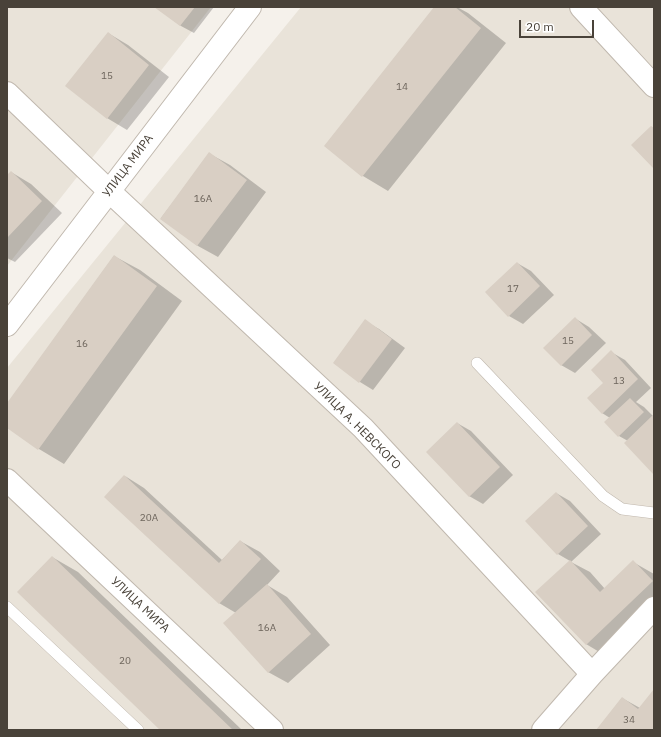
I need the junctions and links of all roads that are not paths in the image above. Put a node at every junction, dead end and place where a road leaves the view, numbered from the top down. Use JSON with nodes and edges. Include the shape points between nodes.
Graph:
{"nodes":[{"id":1,"x":250,"y":7,"type":"edge"},
{"id":2,"x":581,"y":7,"type":"edge"},
{"id":3,"x":654,"y":86,"type":"edge"},
{"id":4,"x":7,"y":93,"type":"edge"},
{"id":5,"x":109,"y":191,"type":"junction"},
{"id":6,"x":7,"y":325,"type":"edge"},
{"id":7,"x":477,"y":363,"type":"dead end"},
{"id":8,"x":7,"y":480,"type":"edge"},
{"id":9,"x":654,"y":513,"type":"edge"},
{"id":10,"x":7,"y":607,"type":"edge"},
{"id":11,"x":654,"y":608,"type":"edge"},
{"id":12,"x":592,"y":674,"type":"junction"},
{"id":13,"x":138,"y":730,"type":"edge"},
{"id":14,"x":272,"y":730,"type":"edge"},
{"id":15,"x":543,"y":730,"type":"edge"}],
"edges":[{"from":1,"to":5,"type":"street","name":"УЛИЦА МИРА"},
{"from":2,"to":3,"type":"street"},
{"from":4,"to":5,"type":"street","name":"УЛИЦА А. НЕВСКОГО"},
{"from":5,"to":6,"type":"street","name":"УЛИЦА МИРА"},
{"from":5,"to":12,"type":"street","name":"УЛИЦА А. НЕВСКОГО","via":[[363,428]]},
{"from":7,"to":9,"type":"lane","via":[[603,496],[622,509]]},
{"from":8,"to":14,"type":"street","name":"УЛИЦА МИРА"},
{"from":10,"to":13,"type":"lane"},
{"from":11,"to":12,"type":"street"},
{"from":12,"to":15,"type":"street"}]}
